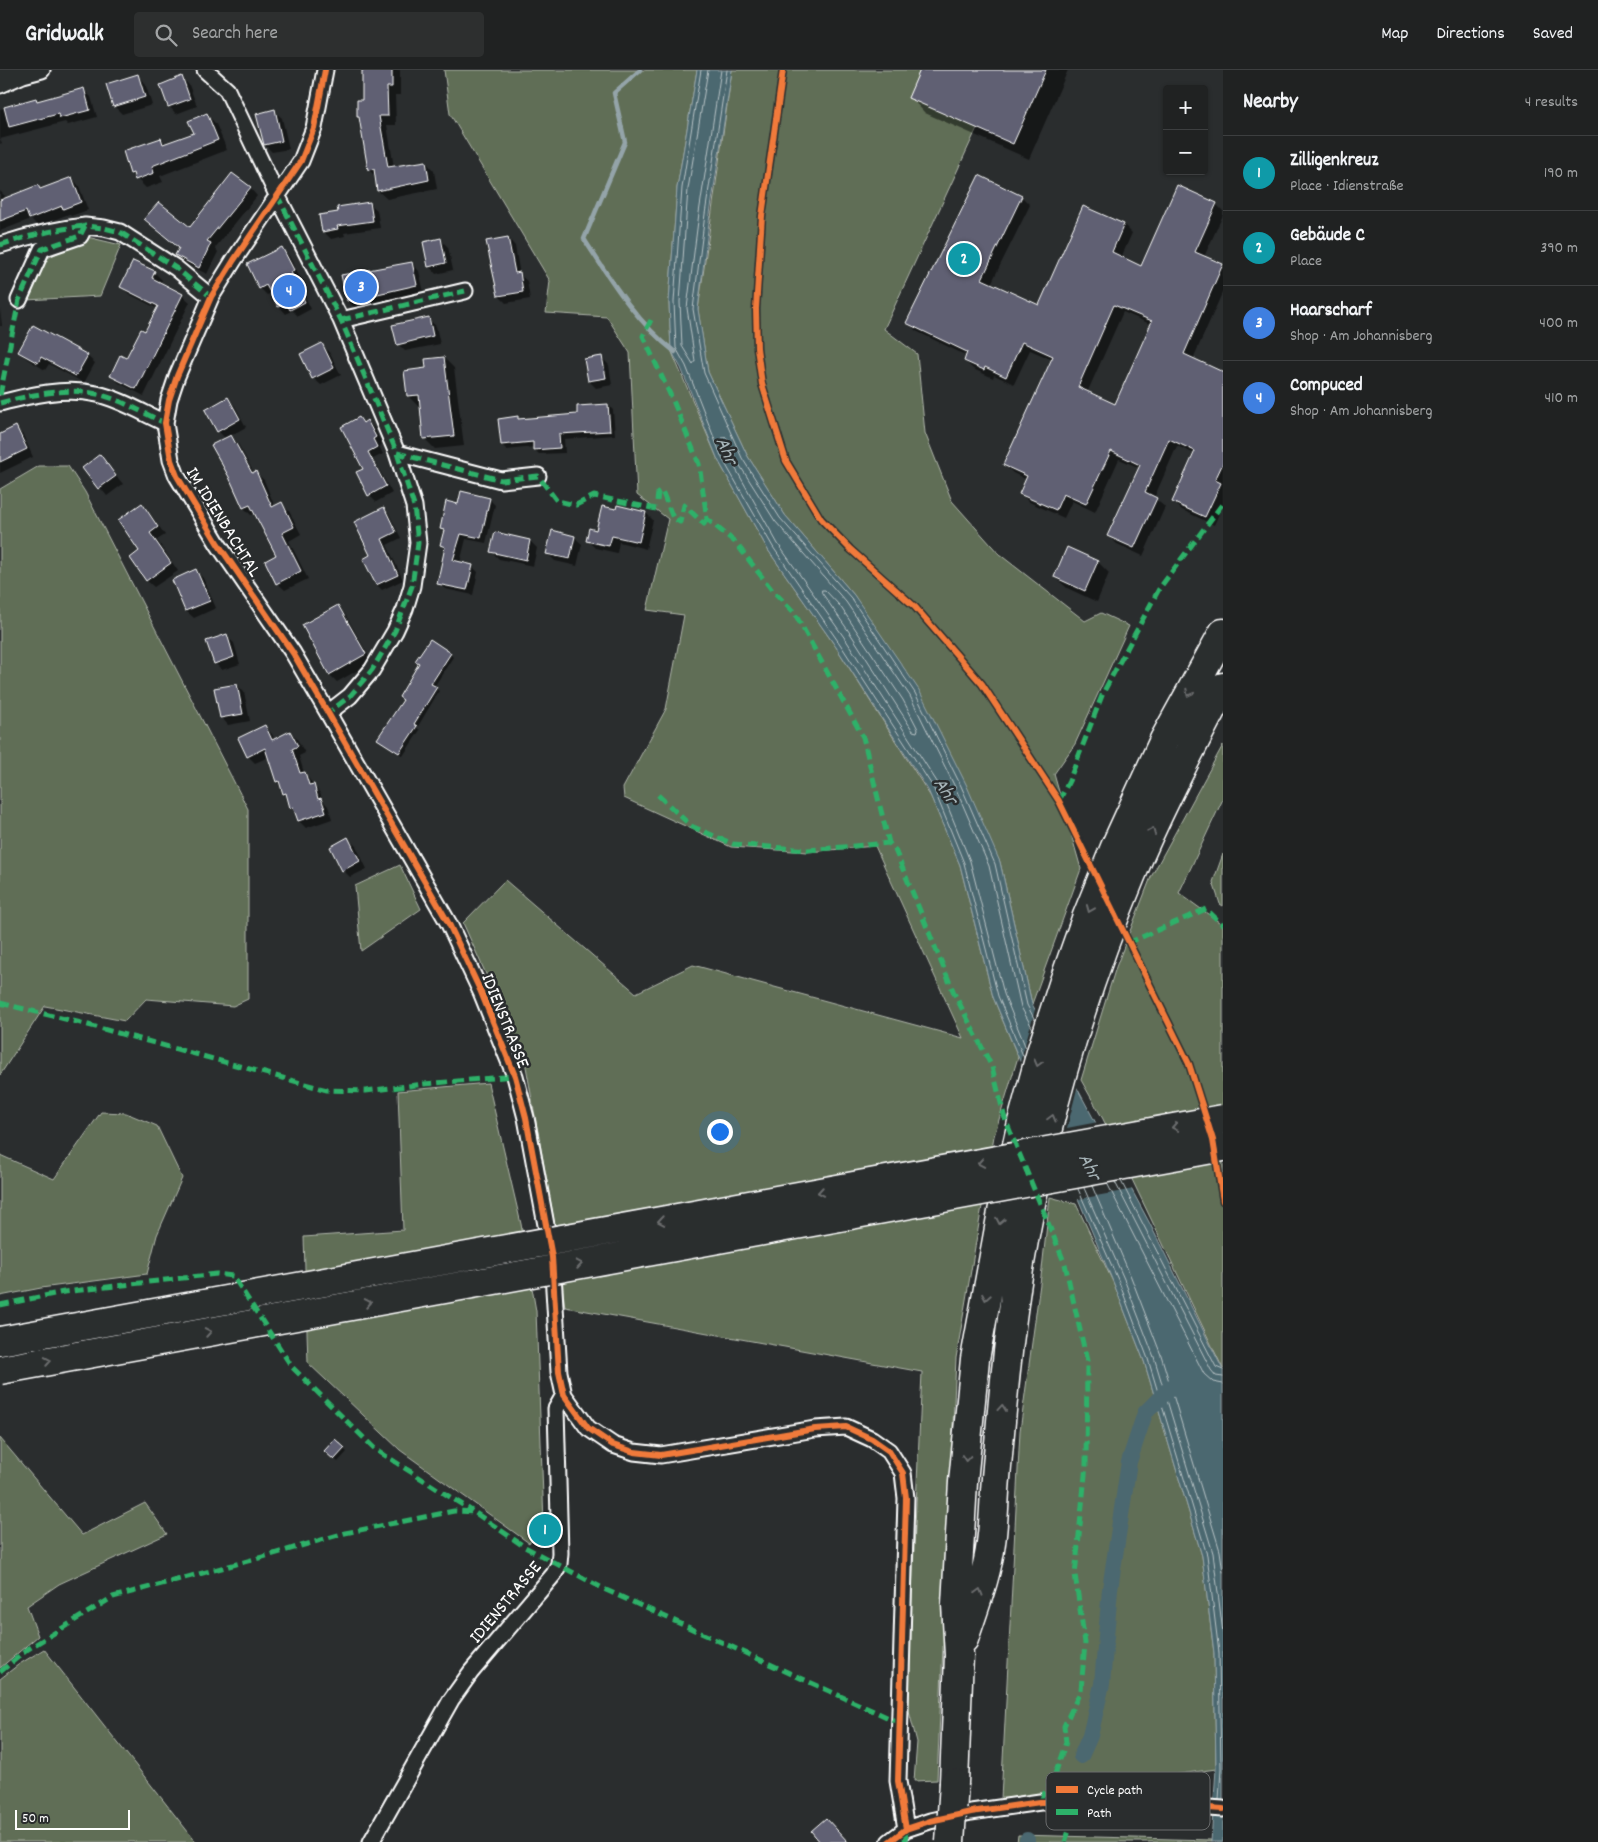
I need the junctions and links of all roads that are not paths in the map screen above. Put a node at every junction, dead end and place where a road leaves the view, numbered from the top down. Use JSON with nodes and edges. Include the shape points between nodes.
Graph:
{"nodes":[{"id":1,"x":0,"y":70,"type":"edge"},
{"id":2,"x":42,"y":70,"type":"edge"},
{"id":3,"x":205,"y":70,"type":"edge"},
{"id":4,"x":325,"y":70,"type":"edge"},
{"id":5,"x":23,"y":75,"type":"junction"},
{"id":6,"x":0,"y":85,"type":"edge"},
{"id":7,"x":277,"y":195,"type":"junction"},
{"id":8,"x":85,"y":226,"type":"junction"},
{"id":9,"x":0,"y":245,"type":"edge"},
{"id":10,"x":465,"y":290,"type":"dead end"},
{"id":11,"x":211,"y":298,"type":"junction"},
{"id":12,"x":19,"y":300,"type":"dead end"},
{"id":13,"x":341,"y":320,"type":"junction"},
{"id":14,"x":0,"y":403,"type":"edge"},
{"id":15,"x":165,"y":423,"type":"junction"},
{"id":16,"x":397,"y":453,"type":"junction"},
{"id":17,"x":538,"y":476,"type":"dead end"},
{"id":18,"x":1223,"y":633,"type":"edge"},
{"id":19,"x":1223,"y":687,"type":"edge"},
{"id":20,"x":328,"y":713,"type":"junction"},
{"id":21,"x":361,"y":769,"type":"joint"},
{"id":22,"x":1223,"y":1119,"type":"edge"},
{"id":23,"x":1223,"y":1148,"type":"edge"},
{"id":24,"x":0,"y":1341,"type":"edge"},
{"id":25,"x":0,"y":1370,"type":"edge"},
{"id":26,"x":564,"y":1395,"type":"junction"},
{"id":27,"x":960,"y":1655,"type":"junction"},
{"id":28,"x":1046,"y":1802,"type":"edge"},
{"id":29,"x":1210,"y":1807,"type":"edge"},
{"id":30,"x":1223,"y":1809,"type":"edge"},
{"id":31,"x":906,"y":1830,"type":"junction"},
{"id":32,"x":371,"y":1842,"type":"edge"},
{"id":33,"x":889,"y":1842,"type":"edge"},
{"id":34,"x":950,"y":1842,"type":"edge"}],
"edges":[{"from":1,"to":5,"type":"street"},
{"from":2,"to":5,"type":"street"},
{"from":3,"to":7,"type":"street","via":[[227,90]]},
{"from":4,"to":7,"type":"street","name":"IM IDIENBACHTAL","via":[[314,128],[301,161]]},
{"from":5,"to":6,"type":"street"},
{"from":7,"to":11,"type":"street","name":"IM IDIENBACHTAL"},
{"from":7,"to":13,"type":"street"},
{"from":8,"to":9,"type":"street"},
{"from":8,"to":11,"type":"street","via":[[120,232],[176,268]]},
{"from":8,"to":12,"type":"street","via":[[80,236],[42,249]]},
{"from":10,"to":13,"type":"street"},
{"from":11,"to":15,"type":"street","name":"IM IDIENBACHTAL","via":[[177,376]]},
{"from":13,"to":16,"type":"street"},
{"from":14,"to":15,"type":"street","via":[[35,394],[97,394]]},
{"from":15,"to":20,"type":"street","name":"IM IDIENBACHTAL","via":[[177,476],[218,544],[293,653]]},
{"from":16,"to":17,"type":"street","via":[[501,480]]},
{"from":16,"to":20,"type":"street","via":[[414,506],[418,543],[412,586],[395,631],[372,670],[350,696]]},
{"from":18,"to":27,"type":"highway","one_way":true,"bridge":true,"via":[[1164,740],[1115,847],[1087,916],[1041,1052],[1020,1131],[975,1359],[956,1604]]},
{"from":27,"to":19,"type":"highway","one_way":true,"bridge":true,"via":[[991,1544],[1006,1362],[1019,1268],[1030,1209],[1064,1074],[1090,987],[1132,875],[1181,768]]},
{"from":20,"to":21,"type":"street","name":"IM IDIENBACHTAL"},
{"from":21,"to":26,"type":"street","name":"IDIENSTRASSE","via":[[449,924],[515,1076],[552,1257],[559,1372]]},
{"from":22,"to":24,"type":"highway","one_way":true,"bridge":true},
{"from":25,"to":23,"type":"highway","one_way":true,"bridge":true},
{"from":26,"to":31,"type":"street","via":[[588,1428],[613,1445],[634,1452],[661,1455],[814,1429],[846,1427],[889,1451],[903,1473],[906,1498],[898,1781]]},
{"from":26,"to":32,"type":"street","name":"IDIENSTRASSE","via":[[556,1409],[559,1564],[451,1700]]},
{"from":27,"to":34,"type":"highway","bridge":true},
{"from":28,"to":31,"type":"street","via":[[938,1819]]},
{"from":29,"to":30,"type":"street"},
{"from":31,"to":33,"type":"street"}]}
